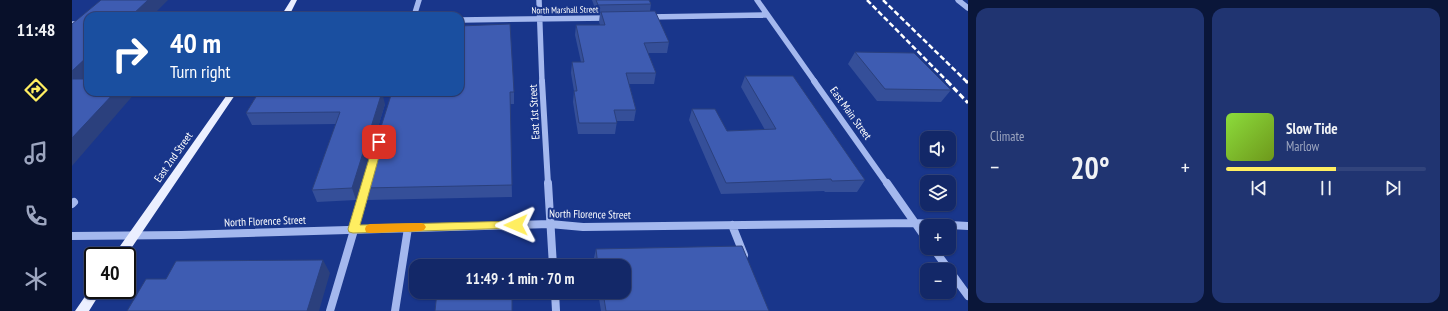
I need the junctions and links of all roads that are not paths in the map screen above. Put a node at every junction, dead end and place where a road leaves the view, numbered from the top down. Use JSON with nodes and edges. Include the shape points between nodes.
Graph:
{"nodes":[{"id":1,"x":294,"y":0,"type":"edge"},
{"id":2,"x":418,"y":0,"type":"edge"},
{"id":3,"x":539,"y":0,"type":"edge"},
{"id":4,"x":757,"y":0,"type":"edge"},
{"id":5,"x":958,"y":0,"type":"edge"},
{"id":6,"x":968,"y":8,"type":"edge"},
{"id":7,"x":287,"y":12,"type":"edge"},
{"id":8,"x":415,"y":12,"type":"edge"},
{"id":9,"x":766,"y":15,"type":"junction"},
{"id":10,"x":640,"y":17,"type":"edge"},
{"id":11,"x":616,"y":18,"type":"edge"},
{"id":12,"x":539,"y":19,"type":"junction"},
{"id":13,"x":464,"y":20,"type":"edge"},
{"id":14,"x":72,"y":24,"type":"edge"},
{"id":15,"x":84,"y":24,"type":"edge"},
{"id":16,"x":229,"y":96,"type":"edge"},
{"id":17,"x":370,"y":173,"type":"edge"},
{"id":18,"x":915,"y":223,"type":"junction"},
{"id":19,"x":550,"y":224,"type":"junction"},
{"id":20,"x":732,"y":225,"type":"junction"},
{"id":21,"x":968,"y":226,"type":"edge"},
{"id":22,"x":408,"y":228,"type":"junction"},
{"id":23,"x":353,"y":229,"type":"junction"},
{"id":24,"x":920,"y":230,"type":"edge"},
{"id":25,"x":72,"y":236,"type":"edge"},
{"id":26,"x":133,"y":236,"type":"junction"},
{"id":27,"x":125,"y":247,"type":"edge"},
{"id":28,"x":938,"y":255,"type":"edge"},
{"id":29,"x":552,"y":259,"type":"edge"},
{"id":30,"x":747,"y":262,"type":"edge"},
{"id":31,"x":968,"y":296,"type":"edge"},
{"id":32,"x":90,"y":299,"type":"edge"},
{"id":33,"x":555,"y":299,"type":"edge"},
{"id":34,"x":82,"y":311,"type":"edge"},
{"id":35,"x":330,"y":311,"type":"edge"},
{"id":36,"x":394,"y":311,"type":"edge"},
{"id":37,"x":556,"y":311,"type":"edge"}],
"edges":[{"from":1,"to":7,"type":"main road"},
{"from":2,"to":8,"type":"street"},
{"from":3,"to":12,"type":"street","name":"East 1st Street"},
{"from":4,"to":9,"type":"street","name":"East Main Street"},
{"from":5,"to":6,"type":"street"},
{"from":9,"to":10,"type":"street"},
{"from":9,"to":18,"type":"street","name":"East Main Street"},
{"from":11,"to":12,"type":"street","name":"North Marshall Street"},
{"from":12,"to":13,"type":"street","name":"North Marshall Street"},
{"from":12,"to":19,"type":"street","name":"East 1st Street"},
{"from":14,"to":15,"type":"street"},
{"from":16,"to":26,"type":"main road","name":"East 2nd Street"},
{"from":17,"to":23,"type":"street"},
{"from":18,"to":20,"type":"street","name":"North Florence Street"},
{"from":18,"to":21,"type":"street","name":"North Florence Street"},
{"from":18,"to":24,"type":"street","name":"East Main Street"},
{"from":19,"to":20,"type":"street","name":"North Florence Street","via":[[583,227]]},
{"from":19,"to":22,"type":"street","name":"North Florence Street"},
{"from":19,"to":29,"type":"street","name":"East 1st Street"},
{"from":20,"to":30,"type":"street"},
{"from":22,"to":23,"type":"street","name":"North Florence Street"},
{"from":22,"to":36,"type":"street"},
{"from":23,"to":26,"type":"street","name":"North Florence Street"},
{"from":23,"to":35,"type":"street"},
{"from":25,"to":26,"type":"street","name":"North Florence Street"},
{"from":26,"to":27,"type":"main road","name":"East 2nd Street"},
{"from":28,"to":31,"type":"street"},
{"from":32,"to":34,"type":"main road"},
{"from":33,"to":37,"type":"street"}]}
